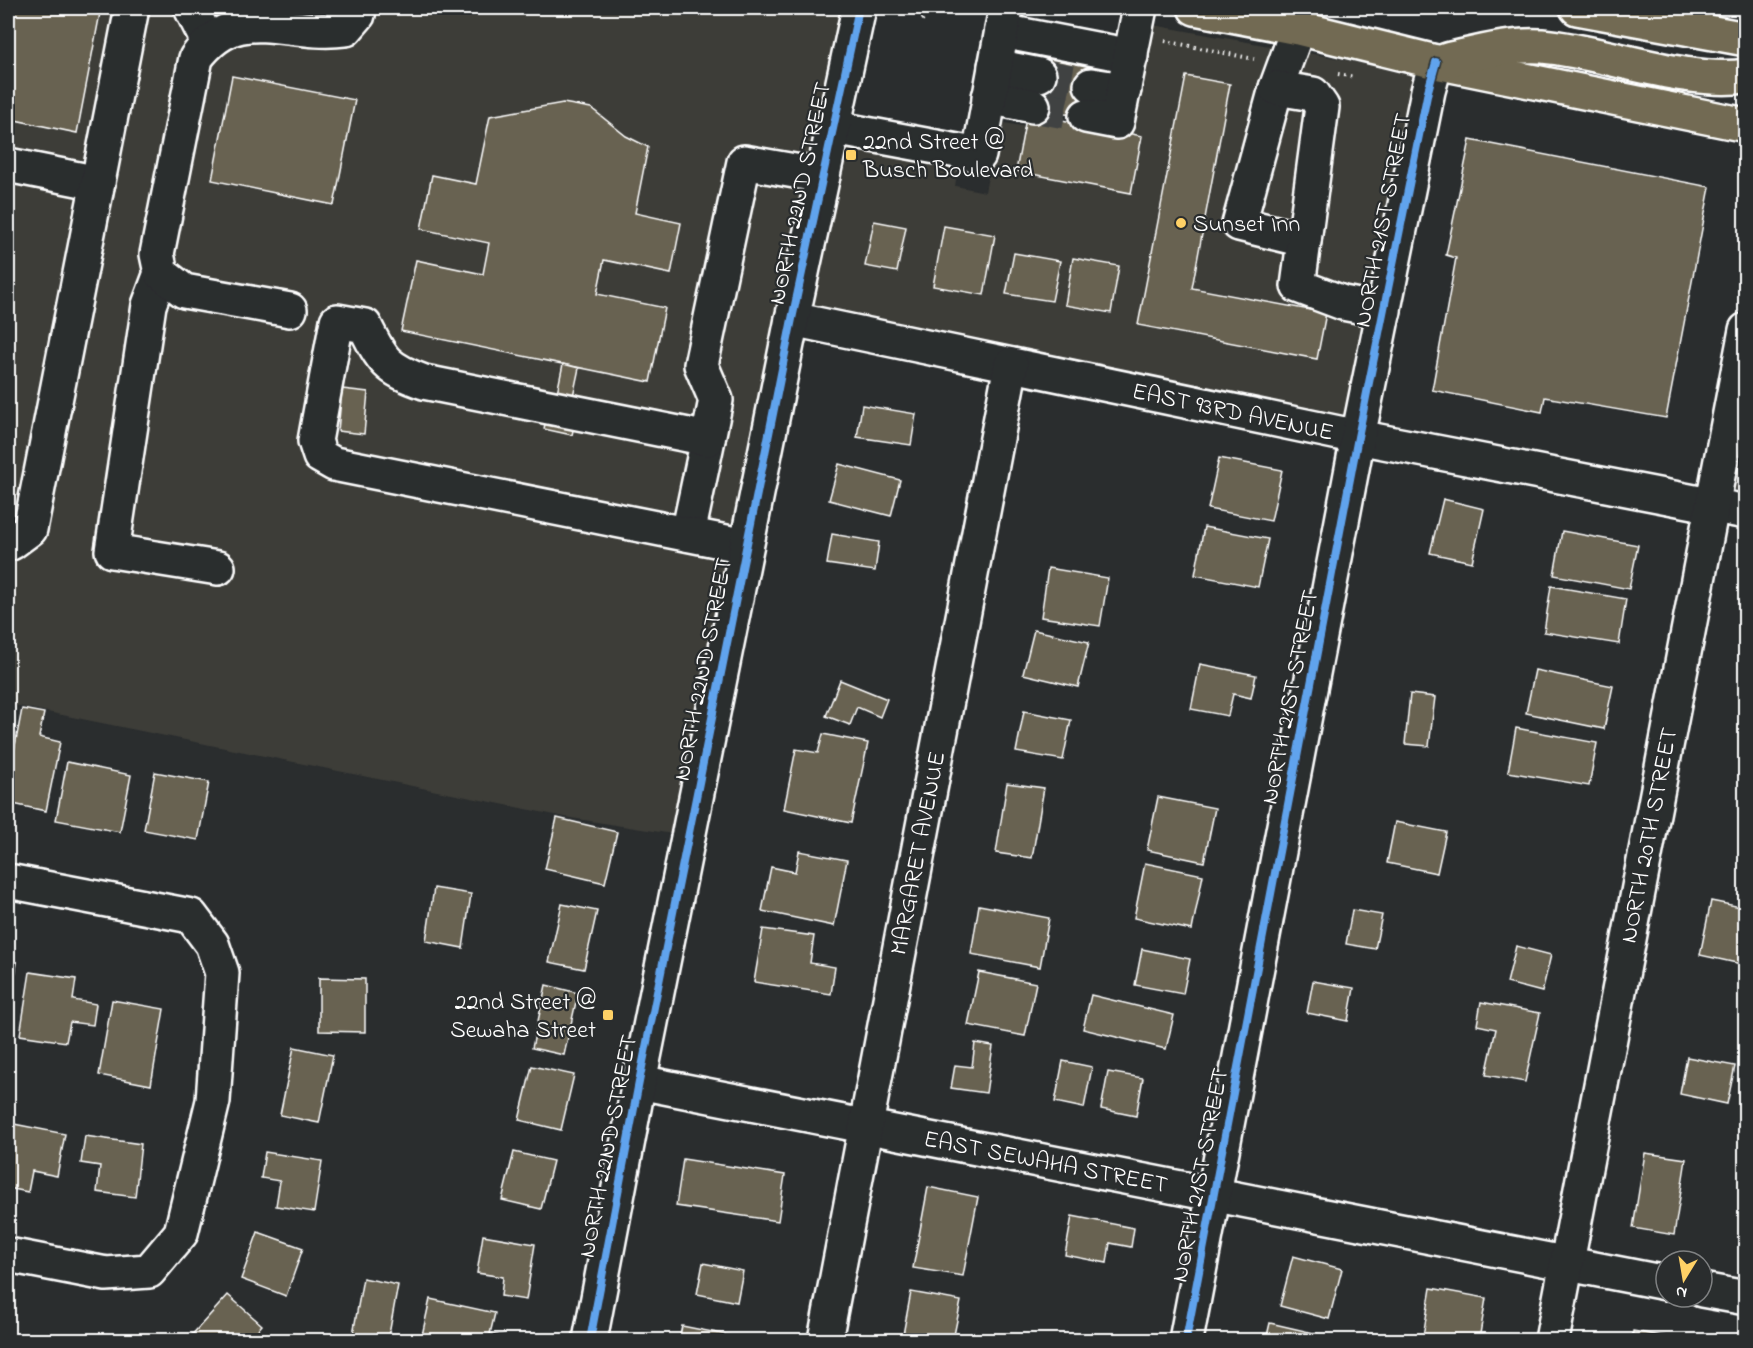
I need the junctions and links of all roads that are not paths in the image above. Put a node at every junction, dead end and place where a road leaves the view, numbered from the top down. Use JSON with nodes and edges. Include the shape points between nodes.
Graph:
{"nodes":[{"id":1,"x":132,"y":8,"type":"edge"},
{"id":2,"x":191,"y":8,"type":"edge"},
{"id":3,"x":359,"y":8,"type":"edge"},
{"id":4,"x":859,"y":8,"type":"edge"},
{"id":5,"x":1195,"y":8,"type":"edge"},
{"id":6,"x":1577,"y":8,"type":"edge"},
{"id":7,"x":1695,"y":18,"type":"edge"},
{"id":8,"x":1004,"y":19,"type":"edge"},
{"id":9,"x":1298,"y":28,"type":"junction"},
{"id":10,"x":1135,"y":33,"type":"edge"},
{"id":11,"x":1746,"y":39,"type":"edge"},
{"id":12,"x":207,"y":40,"type":"junction"},
{"id":13,"x":1436,"y":62,"type":"junction"},
{"id":14,"x":1038,"y":75,"type":"tunnel mouth"},
{"id":15,"x":1280,"y":76,"type":"junction"},
{"id":16,"x":1746,"y":76,"type":"edge"},
{"id":17,"x":992,"y":82,"type":"junction"},
{"id":18,"x":1088,"y":100,"type":"tunnel mouth"},
{"id":19,"x":1033,"y":106,"type":"tunnel mouth"},
{"id":20,"x":1746,"y":125,"type":"edge"},
{"id":21,"x":834,"y":128,"type":"junction"},
{"id":22,"x":8,"y":165,"type":"edge"},
{"id":23,"x":823,"y":176,"type":"junction"},
{"id":24,"x":98,"y":183,"type":"junction"},
{"id":25,"x":1304,"y":240,"type":"junction"},
{"id":26,"x":161,"y":273,"type":"junction"},
{"id":27,"x":290,"y":310,"type":"dead end"},
{"id":28,"x":1384,"y":311,"type":"junction"},
{"id":29,"x":792,"y":319,"type":"junction"},
{"id":30,"x":1746,"y":330,"type":"edge"},
{"id":31,"x":1011,"y":366,"type":"junction"},
{"id":32,"x":1358,"y":437,"type":"junction"},
{"id":33,"x":708,"y":439,"type":"junction"},
{"id":34,"x":1710,"y":505,"type":"junction"},
{"id":35,"x":1746,"y":512,"type":"edge"},
{"id":36,"x":688,"y":534,"type":"junction"},
{"id":37,"x":8,"y":543,"type":"edge"},
{"id":38,"x":746,"y":546,"type":"junction"},
{"id":39,"x":218,"y":568,"type":"dead end"},
{"id":40,"x":8,"y":881,"type":"edge"},
{"id":41,"x":639,"y":1082,"type":"junction"},
{"id":42,"x":864,"y":1126,"type":"junction"},
{"id":43,"x":1216,"y":1194,"type":"junction"},
{"id":44,"x":8,"y":1255,"type":"edge"},
{"id":45,"x":1567,"y":1264,"type":"junction"},
{"id":46,"x":1654,"y":1281,"type":"edge"},
{"id":47,"x":1714,"y":1292,"type":"edge"},
{"id":48,"x":1746,"y":1298,"type":"edge"},
{"id":49,"x":590,"y":1341,"type":"edge"},
{"id":50,"x":825,"y":1341,"type":"edge"},
{"id":51,"x":1186,"y":1341,"type":"edge"},
{"id":52,"x":1552,"y":1341,"type":"edge"}],
"edges":[{"from":1,"to":24,"type":"street"},
{"from":2,"to":12,"type":"street"},
{"from":3,"to":12,"type":"street","via":[[346,29],[325,32],[253,19],[228,24]]},
{"from":4,"to":21,"type":"street","name":"NORTH 22ND STREET"},
{"from":5,"to":9,"type":"main road"},
{"from":6,"to":7,"type":"main road"},
{"from":7,"to":11,"type":"main road"},
{"from":8,"to":10,"type":"street"},
{"from":8,"to":17,"type":"street"},
{"from":9,"to":13,"type":"main road"},
{"from":9,"to":15,"type":"street"},
{"from":10,"to":18,"type":"street","via":[[1118,122]]},
{"from":12,"to":26,"type":"street","via":[[196,58],[158,254]]},
{"from":13,"to":16,"type":"main road","via":[[1509,46],[1543,46],[1708,77]]},
{"from":13,"to":20,"type":"main road"},
{"from":13,"to":28,"type":"street","name":"NORTH 21ST STREET"},
{"from":14,"to":17,"type":"street"},
{"from":15,"to":25,"type":"street","via":[[1313,93],[1322,107]]},
{"from":15,"to":25,"type":"street","via":[[1239,224]]},
{"from":17,"to":19,"type":"street"},
{"from":17,"to":21,"type":"street","via":[[979,155]]},
{"from":21,"to":23,"type":"street","name":"NORTH 22ND STREET"},
{"from":22,"to":24,"type":"street"},
{"from":23,"to":29,"type":"street","name":"NORTH 22ND STREET"},
{"from":23,"to":33,"type":"street","via":[[744,162],[701,365],[716,400]]},
{"from":24,"to":37,"type":"street","via":[[30,529]]},
{"from":25,"to":28,"type":"street","via":[[1298,286],[1343,303]]},
{"from":26,"to":27,"type":"street","via":[[184,291]]},
{"from":26,"to":39,"type":"street","via":[[149,305],[112,551]]},
{"from":28,"to":32,"type":"street","name":"NORTH 21ST STREET"},
{"from":29,"to":31,"type":"street","name":"EAST 93RD AVENUE"},
{"from":29,"to":38,"type":"street","name":"NORTH 22ND STREET"},
{"from":30,"to":34,"type":"street","name":"NORTH 20TH STREET"},
{"from":31,"to":32,"type":"street","name":"EAST 93RD AVENUE"},
{"from":31,"to":42,"type":"street","name":"MARGARET AVENUE"},
{"from":32,"to":34,"type":"street","name":"EAST 93RD AVENUE"},
{"from":32,"to":43,"type":"street","name":"NORTH 21ST STREET"},
{"from":33,"to":36,"type":"street"},
{"from":33,"to":36,"type":"street","via":[[424,382],[397,373],[378,354],[365,326],[337,321],[315,441],[320,456],[334,464]]},
{"from":34,"to":35,"type":"street","name":"EAST 93RD AVENUE"},
{"from":34,"to":45,"type":"street","name":"NORTH 20TH STREET"},
{"from":36,"to":38,"type":"street"},
{"from":38,"to":41,"type":"street","name":"NORTH 22ND STREET"},
{"from":40,"to":44,"type":"street","via":[[190,916],[212,944],[222,973],[213,1101],[181,1233],[149,1271],[106,1274]]},
{"from":41,"to":42,"type":"street","name":"EAST SEWAHA STREET"},
{"from":41,"to":49,"type":"street","name":"NORTH 22ND STREET"},
{"from":42,"to":43,"type":"street","name":"EAST SEWAHA STREET"},
{"from":42,"to":50,"type":"street","name":"MARGARET AVENUE"},
{"from":43,"to":45,"type":"street","name":"EAST SEWAHA STREET"},
{"from":43,"to":51,"type":"street","name":"NORTH 21ST STREET"},
{"from":45,"to":46,"type":"street","name":"EAST SEWAHA STREET"},
{"from":45,"to":52,"type":"street","name":"NORTH 20TH STREET"},
{"from":47,"to":48,"type":"street"}]}
